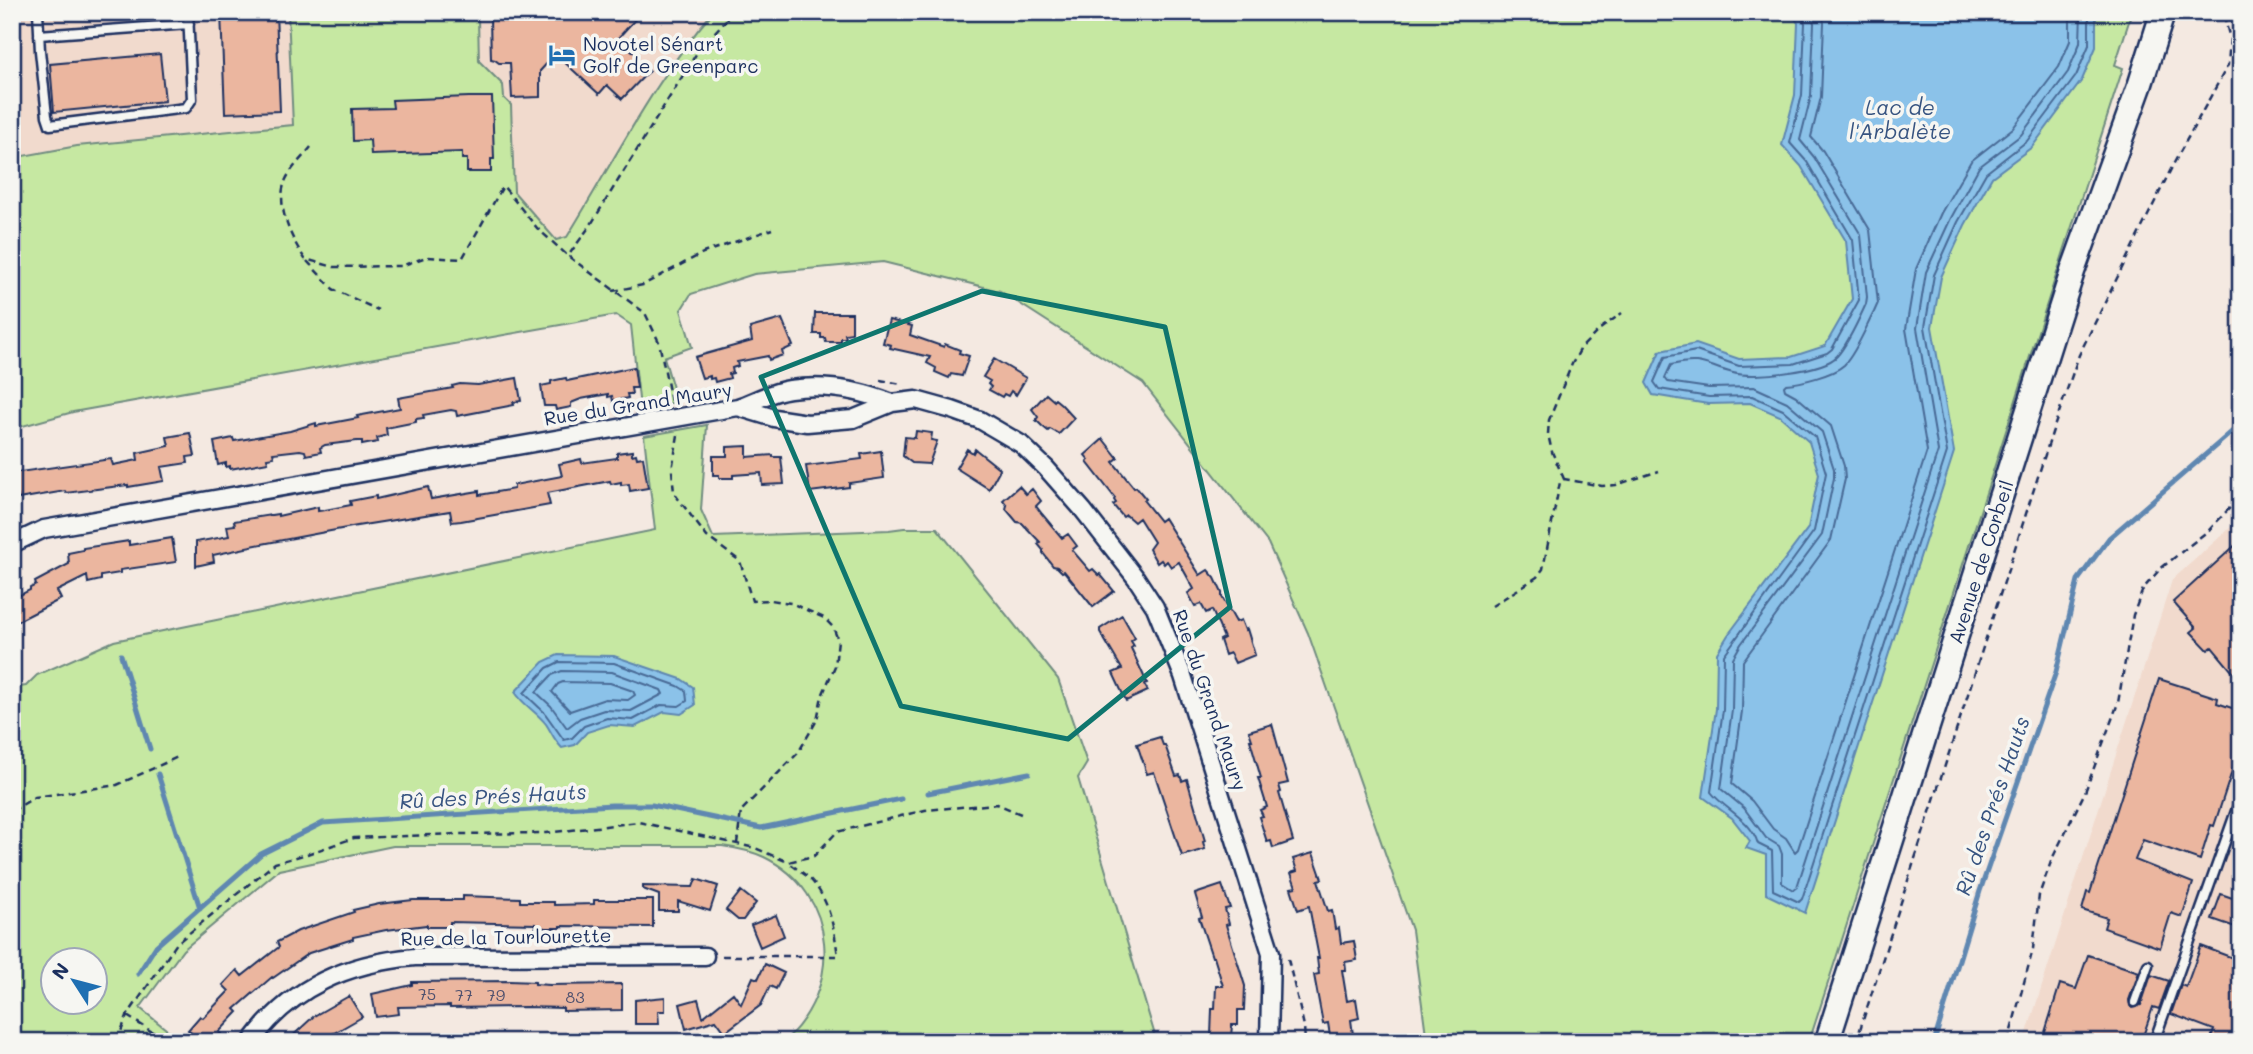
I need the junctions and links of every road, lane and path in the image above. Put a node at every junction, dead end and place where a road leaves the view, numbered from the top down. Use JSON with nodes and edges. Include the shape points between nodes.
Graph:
{"nodes":[{"id":1,"x":38,"y":12,"type":"edge"},
{"id":2,"x":188,"y":12,"type":"edge"},
{"id":3,"x":733,"y":12,"type":"edge"},
{"id":4,"x":2163,"y":12,"type":"edge"},
{"id":5,"x":2178,"y":12,"type":"edge"},
{"id":6,"x":2223,"y":12,"type":"edge"},
{"id":7,"x":189,"y":24,"type":"junction"},
{"id":8,"x":39,"y":34,"type":"junction"},
{"id":9,"x":2140,"y":85,"type":"junction"},
{"id":10,"x":311,"y":147,"type":"dead end"},
{"id":11,"x":772,"y":229,"type":"dead end"},
{"id":12,"x":568,"y":256,"type":"junction"},
{"id":13,"x":305,"y":259,"type":"junction"},
{"id":14,"x":613,"y":290,"type":"junction"},
{"id":15,"x":378,"y":310,"type":"dead end"},
{"id":16,"x":1622,"y":313,"type":"dead end"},
{"id":17,"x":880,"y":380,"type":"dead end"},
{"id":18,"x":905,"y":385,"type":"dead end"},
{"id":19,"x":892,"y":403,"type":"junction"},
{"id":20,"x":738,"y":407,"type":"junction"},
{"id":21,"x":674,"y":417,"type":"junction"},
{"id":22,"x":1659,"y":471,"type":"dead end"},
{"id":23,"x":1564,"y":479,"type":"junction"},
{"id":24,"x":2241,"y":496,"type":"edge"},
{"id":25,"x":12,"y":544,"type":"edge"},
{"id":26,"x":1492,"y":606,"type":"dead end"},
{"id":27,"x":180,"y":756,"type":"dead end"},
{"id":28,"x":2241,"y":797,"type":"edge"},
{"id":29,"x":12,"y":811,"type":"edge"},
{"id":30,"x":1021,"y":814,"type":"dead end"},
{"id":31,"x":737,"y":844,"type":"junction"},
{"id":32,"x":788,"y":862,"type":"junction"},
{"id":33,"x":705,"y":956,"type":"joint"},
{"id":34,"x":1288,"y":957,"type":"dead end"},
{"id":35,"x":2148,"y":965,"type":"dead end"},
{"id":36,"x":2135,"y":1002,"type":"dead end"},
{"id":37,"x":127,"y":1016,"type":"junction"},
{"id":38,"x":117,"y":1042,"type":"edge"},
{"id":39,"x":167,"y":1042,"type":"edge"},
{"id":40,"x":251,"y":1042,"type":"edge"},
{"id":41,"x":1269,"y":1042,"type":"edge"},
{"id":42,"x":1305,"y":1042,"type":"edge"},
{"id":43,"x":1827,"y":1042,"type":"edge"},
{"id":44,"x":1856,"y":1042,"type":"edge"},
{"id":45,"x":2008,"y":1042,"type":"edge"},
{"id":46,"x":2154,"y":1042,"type":"edge"}],
"edges":[{"from":1,"to":8,"type":"lane"},
{"from":2,"to":7,"type":"lane"},
{"from":3,"to":12,"type":"path","via":[[698,51]]},
{"from":4,"to":9,"type":"main road","name":"Avenue de Corbeil"},
{"from":5,"to":9,"type":"main road","name":"Avenue de Corbeil"},
{"from":6,"to":44,"type":"path","via":[[2231,39],[2228,65],[2079,355]]},
{"from":7,"to":8,"type":"lane"},
{"from":7,"to":8,"type":"lane","via":[[192,99],[186,107],[50,125]]},
{"from":9,"to":43,"type":"main road","name":"Avenue de Corbeil","via":[[2073,270]]},
{"from":10,"to":13,"type":"path","via":[[287,176],[281,195],[296,245]]},
{"from":11,"to":14,"type":"path","via":[[703,253],[643,285]]},
{"from":12,"to":13,"type":"path","via":[[537,228],[503,186],[462,259],[426,257],[401,266],[334,267]]},
{"from":12,"to":14,"type":"path"},
{"from":13,"to":15,"type":"path","via":[[333,289]]},
{"from":14,"to":21,"type":"path","via":[[645,313],[659,342]]},
{"from":16,"to":23,"type":"path","via":[[1581,348],[1549,420],[1552,452]]},
{"from":17,"to":18,"type":"path"},
{"from":19,"to":20,"type":"street","name":"Rue du Grand Maury","via":[[853,419],[807,423]]},
{"from":19,"to":20,"type":"street","via":[[834,387],[788,389]]},
{"from":19,"to":41,"type":"street","name":"Rue du Grand Maury","via":[[916,400],[952,410],[1021,444],[1083,510],[1155,607],[1192,703],[1271,953]]},
{"from":20,"to":21,"type":"street","name":"Rue du Grand Maury"},
{"from":21,"to":25,"type":"street","name":"Rue du Grand Maury","via":[[44,529]]},
{"from":21,"to":31,"type":"path","via":[[678,436],[672,470],[674,493],[707,537],[740,561],[752,601],[791,603],[824,618],[838,640],[835,666],[817,720],[798,752],[741,811]]},
{"from":22,"to":23,"type":"path","via":[[1616,485]]},
{"from":23,"to":26,"type":"path","via":[[1543,569]]},
{"from":24,"to":45,"type":"path","via":[[2143,589],[2133,615],[2119,703],[2039,895],[2033,949]]},
{"from":27,"to":29,"type":"path","via":[[117,785],[35,797]]},
{"from":28,"to":46,"type":"lane"},
{"from":30,"to":32,"type":"path","via":[[997,804],[925,810],[837,832],[814,856]]},
{"from":31,"to":32,"type":"path"},
{"from":31,"to":37,"type":"path","via":[[639,822],[546,833],[354,838],[275,863],[177,943]]},
{"from":32,"to":33,"type":"path","via":[[810,879],[825,900],[838,956]]},
{"from":33,"to":40,"type":"street","name":"Rue de la Tourlourette","via":[[383,960],[322,981],[264,1024]]},
{"from":34,"to":42,"type":"path"},
{"from":35,"to":36,"type":"lane"},
{"from":37,"to":38,"type":"path"},
{"from":37,"to":39,"type":"path"}]}
